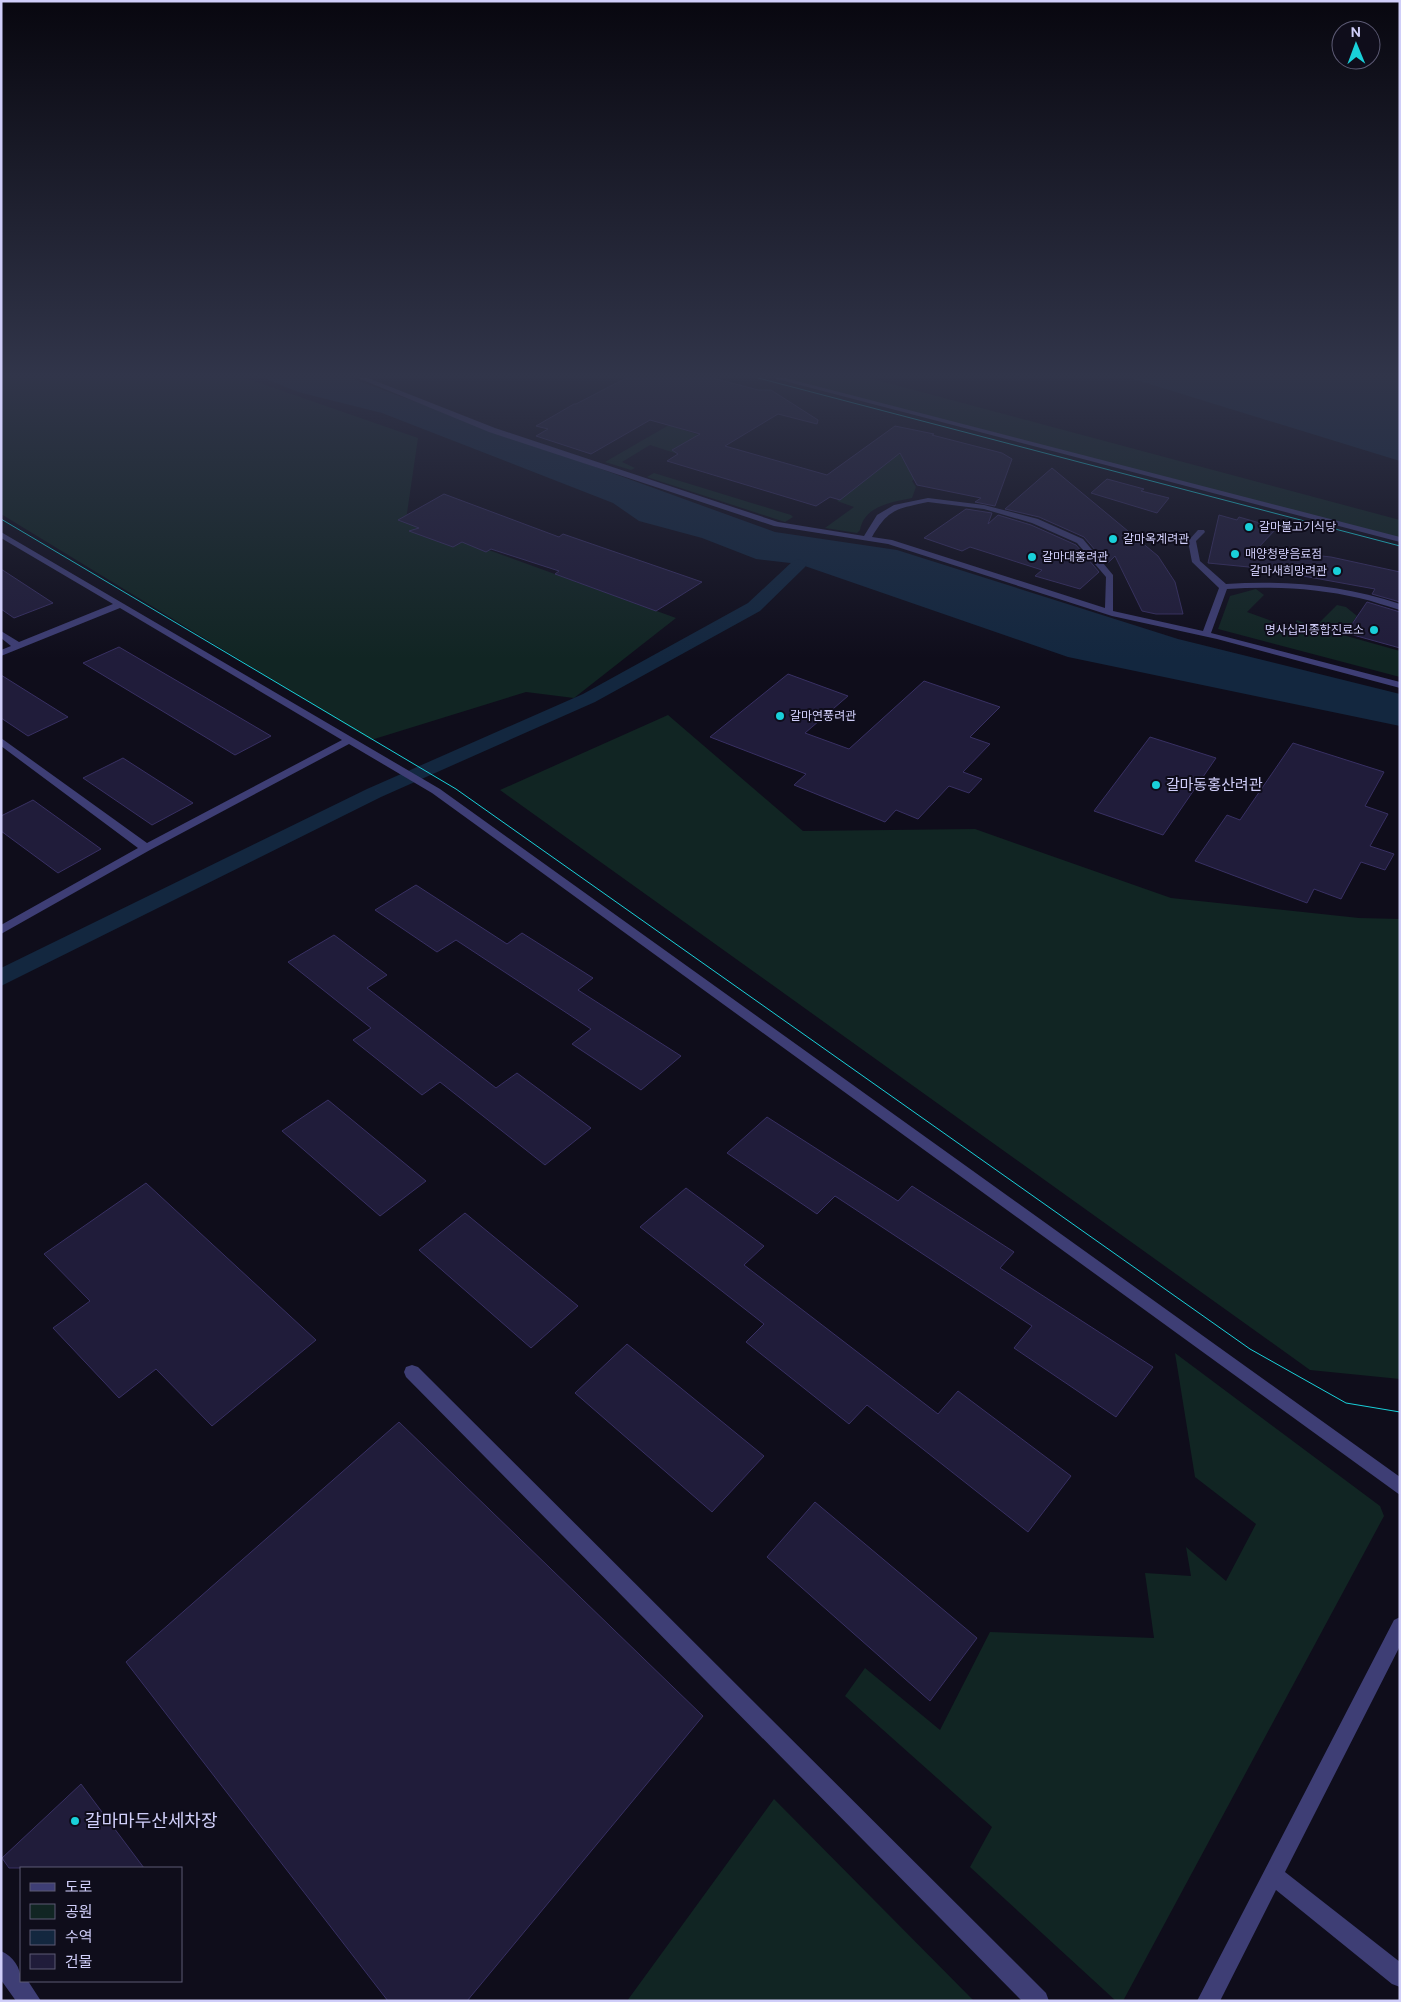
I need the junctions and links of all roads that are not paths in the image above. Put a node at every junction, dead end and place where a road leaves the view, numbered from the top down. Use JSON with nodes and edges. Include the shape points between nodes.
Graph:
{"nodes":[{"id":1,"x":618,"y":471,"type":"edge"},
{"id":2,"x":1136,"y":471,"type":"edge"},
{"id":3,"x":1201,"y":532,"type":"dead end"},
{"id":4,"x":1,"y":534,"type":"edge"},
{"id":5,"x":867,"y":538,"type":"junction"},
{"id":6,"x":1400,"y":540,"type":"edge"},
{"id":7,"x":1224,"y":587,"type":"junction"},
{"id":8,"x":121,"y":604,"type":"junction"},
{"id":9,"x":1400,"y":607,"type":"edge"},
{"id":10,"x":1109,"y":612,"type":"junction"},
{"id":11,"x":1,"y":634,"type":"edge"},
{"id":12,"x":1206,"y":634,"type":"junction"},
{"id":13,"x":18,"y":646,"type":"junction"},
{"id":14,"x":1,"y":653,"type":"edge"},
{"id":15,"x":1400,"y":685,"type":"edge"},
{"id":16,"x":349,"y":740,"type":"junction"},
{"id":17,"x":1,"y":741,"type":"edge"},
{"id":18,"x":146,"y":848,"type":"junction"},
{"id":19,"x":1,"y":930,"type":"edge"},
{"id":20,"x":412,"y":1372,"type":"dead end"},
{"id":21,"x":1400,"y":1487,"type":"edge"},
{"id":22,"x":1400,"y":1626,"type":"edge"},
{"id":23,"x":1273,"y":1875,"type":"junction"},
{"id":24,"x":1,"y":1962,"type":"edge"},
{"id":25,"x":1400,"y":1976,"type":"edge"},
{"id":26,"x":30,"y":2001,"type":"edge"},
{"id":27,"x":1038,"y":2001,"type":"edge"},
{"id":28,"x":1208,"y":2001,"type":"edge"}],
"edges":[{"from":1,"to":5,"type":"street","via":[[777,524]]},
{"from":2,"to":6,"type":"street"},
{"from":3,"to":7,"type":"street","via":[[1192,541],[1196,562]]},
{"from":4,"to":8,"type":"street"},
{"from":5,"to":10,"type":"street","via":[[889,542]]},
{"from":5,"to":10,"type":"street","via":[[880,517],[897,507],[928,500],[984,506],[1035,521],[1080,541],[1110,577]]},
{"from":7,"to":9,"type":"street","via":[[1290,585]]},
{"from":7,"to":12,"type":"street"},
{"from":8,"to":13,"type":"street"},
{"from":8,"to":16,"type":"street"},
{"from":10,"to":12,"type":"street"},
{"from":11,"to":13,"type":"street"},
{"from":12,"to":15,"type":"street"},
{"from":13,"to":14,"type":"street"},
{"from":16,"to":18,"type":"street"},
{"from":16,"to":21,"type":"street","via":[[436,791]]},
{"from":17,"to":18,"type":"street"},
{"from":18,"to":19,"type":"street"},
{"from":20,"to":27,"type":"street"},
{"from":22,"to":23,"type":"street"},
{"from":23,"to":25,"type":"street"},
{"from":23,"to":28,"type":"street"},
{"from":24,"to":26,"type":"street"}]}
